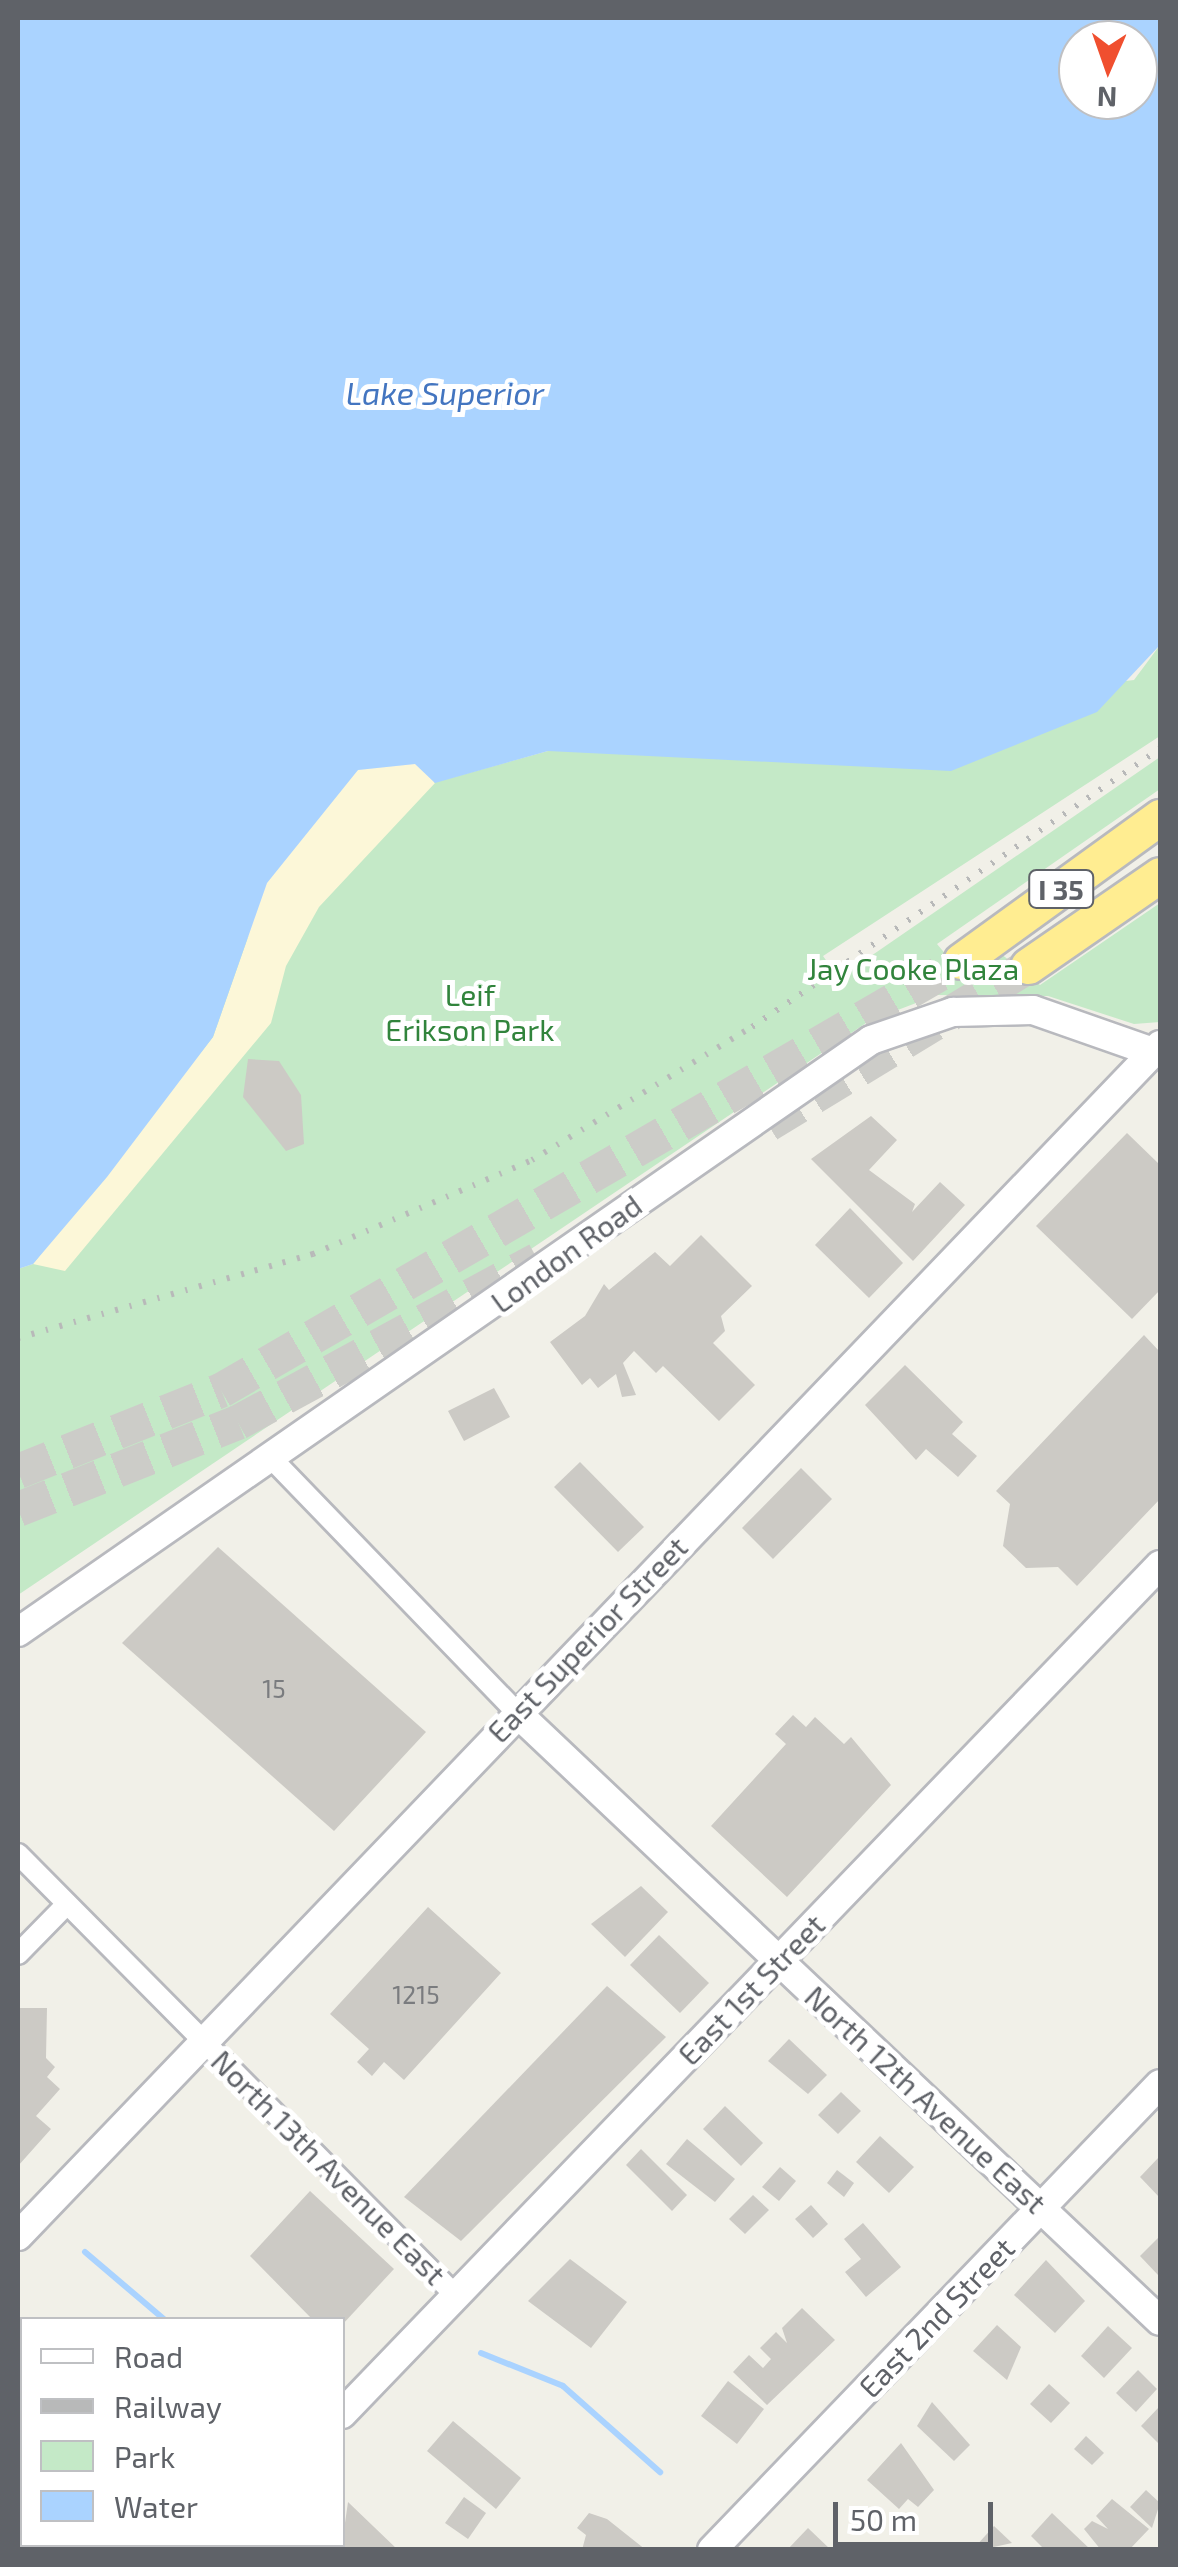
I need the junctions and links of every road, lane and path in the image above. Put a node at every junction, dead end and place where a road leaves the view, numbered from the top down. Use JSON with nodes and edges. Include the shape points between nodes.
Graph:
{"nodes":[{"id":1,"x":1160,"y":817,"type":"edge"},
{"id":2,"x":1160,"y":875,"type":"edge"},
{"id":3,"x":961,"y":960,"type":"tunnel mouth"},
{"id":4,"x":1028,"y":966,"type":"tunnel mouth"},
{"id":5,"x":1158,"y":1052,"type":"edge"},
{"id":6,"x":274,"y":1461,"type":"junction"},
{"id":7,"x":1160,"y":1565,"type":"edge"},
{"id":8,"x":18,"y":1632,"type":"edge"},
{"id":9,"x":516,"y":1712,"type":"junction"},
{"id":10,"x":18,"y":1854,"type":"edge"},
{"id":11,"x":67,"y":1904,"type":"junction"},
{"id":12,"x":18,"y":1954,"type":"edge"},
{"id":13,"x":778,"y":1962,"type":"junction"},
{"id":14,"x":202,"y":2039,"type":"junction"},
{"id":15,"x":1160,"y":2084,"type":"edge"},
{"id":16,"x":1042,"y":2207,"type":"junction"},
{"id":17,"x":18,"y":2236,"type":"edge"},
{"id":18,"x":456,"y":2296,"type":"junction"},
{"id":19,"x":1160,"y":2321,"type":"edge"},
{"id":20,"x":345,"y":2411,"type":"edge"},
{"id":21,"x":726,"y":2545,"type":"edge"}],
"edges":[{"from":1,"to":3,"type":"highway","number":"I 35"},
{"from":2,"to":4,"type":"highway","number":"I 35"},
{"from":5,"to":6,"type":"street","name":"London Road","via":[[1033,1010],[953,1012],[871,1040]]},
{"from":5,"to":9,"type":"street","name":"East Superior Street"},
{"from":6,"to":8,"type":"street","name":"London Road"},
{"from":6,"to":9,"type":"street"},
{"from":7,"to":13,"type":"street","name":"East 1st Street"},
{"from":9,"to":13,"type":"street","name":"North 12th Avenue East"},
{"from":9,"to":14,"type":"street","name":"East Superior Street"},
{"from":10,"to":11,"type":"street","name":"North 13th Avenue East"},
{"from":11,"to":12,"type":"street"},
{"from":11,"to":14,"type":"street","name":"North 13th Avenue East"},
{"from":13,"to":16,"type":"street","name":"North 12th Avenue East"},
{"from":13,"to":18,"type":"street","name":"East 1st Street"},
{"from":14,"to":17,"type":"street","name":"East Superior Street"},
{"from":14,"to":18,"type":"street","name":"North 13th Avenue East"},
{"from":15,"to":16,"type":"street","name":"East 2nd Street"},
{"from":16,"to":19,"type":"street","name":"North 12th Avenue East"},
{"from":16,"to":21,"type":"street","name":"East 2nd Street"},
{"from":18,"to":20,"type":"street","name":"East 1st Street"}]}
